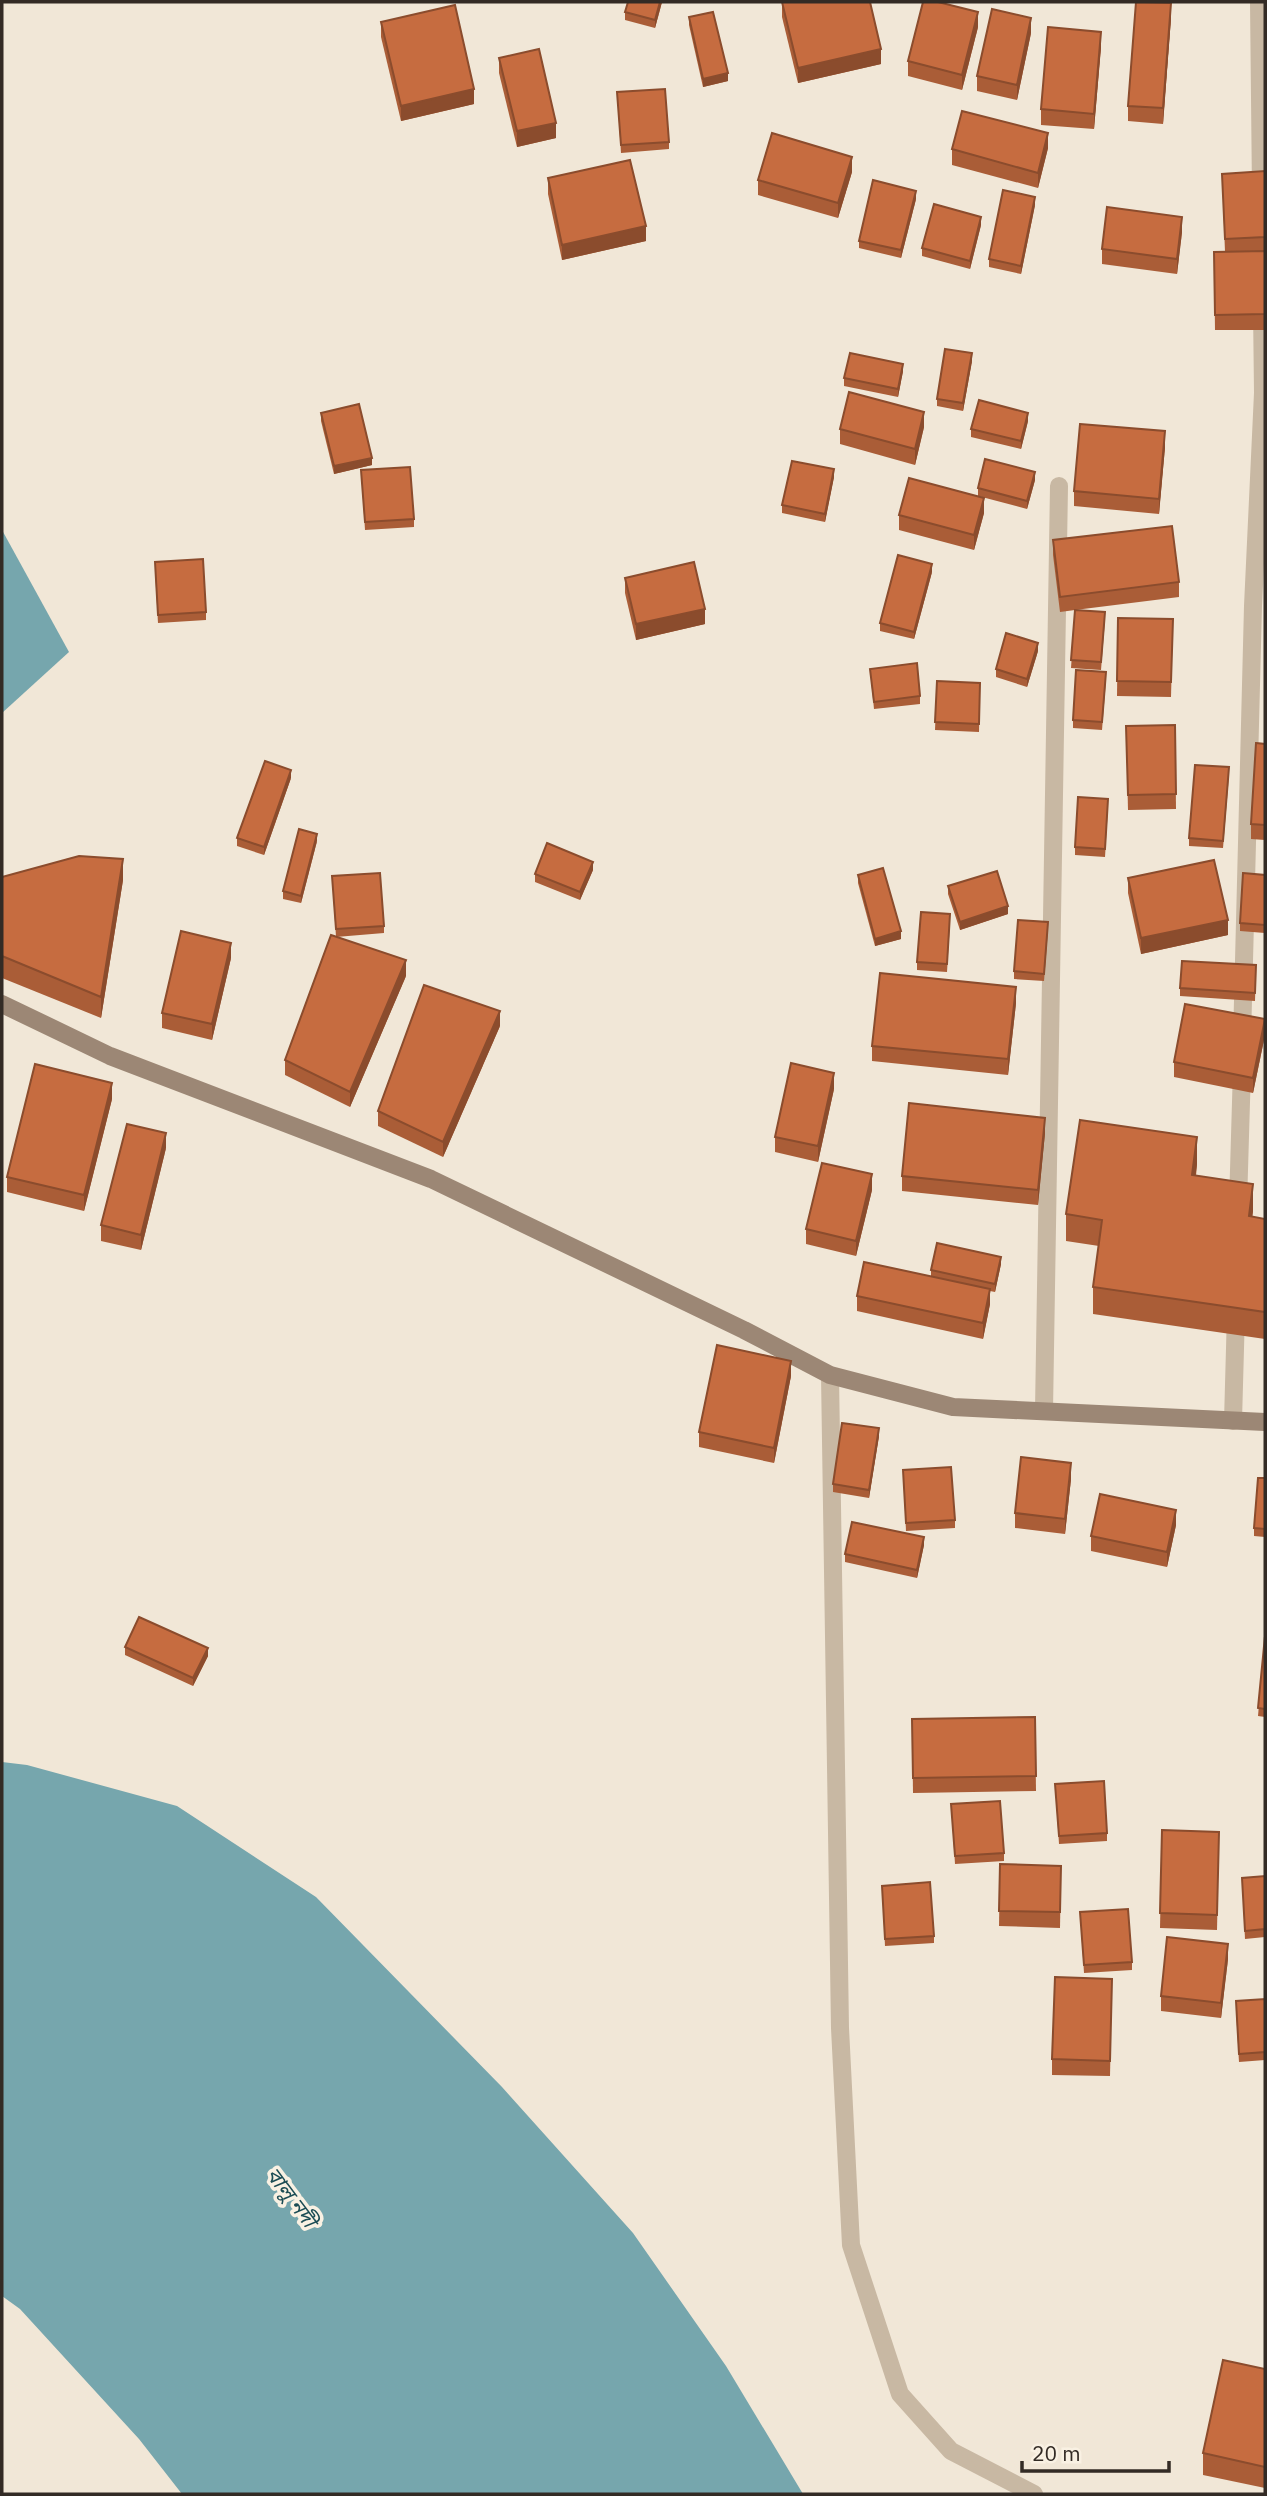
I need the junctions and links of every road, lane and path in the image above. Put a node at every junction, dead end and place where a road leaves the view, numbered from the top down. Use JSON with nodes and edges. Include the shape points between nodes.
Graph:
{"nodes":[{"id":1,"x":1258,"y":2,"type":"edge"},
{"id":2,"x":1261,"y":211,"type":"edge"},
{"id":3,"x":1262,"y":295,"type":"edge"},
{"id":4,"x":1059,"y":486,"type":"dead end"},
{"id":5,"x":2,"y":1004,"type":"edge"},
{"id":6,"x":1238,"y":1228,"type":"edge"},
{"id":7,"x":1236,"y":1297,"type":"edge"},
{"id":8,"x":830,"y":1375,"type":"junction"},
{"id":9,"x":1044,"y":1411,"type":"junction"},
{"id":10,"x":1233,"y":1421,"type":"junction"},
{"id":11,"x":1265,"y":1422,"type":"edge"},
{"id":12,"x":1034,"y":2494,"type":"edge"}],
"edges":[{"from":1,"to":2,"type":"street"},
{"from":3,"to":6,"type":"street","via":[[1263,393],[1253,607]]},
{"from":4,"to":9,"type":"street"},
{"from":5,"to":8,"type":"street","via":[[110,1056],[431,1179]]},
{"from":7,"to":10,"type":"street"},
{"from":8,"to":9,"type":"street","via":[[953,1407]]},
{"from":8,"to":12,"type":"street","via":[[840,2028],[851,2245],[900,2394],[951,2451]]},
{"from":9,"to":10,"type":"street"},
{"from":10,"to":11,"type":"street"}]}
